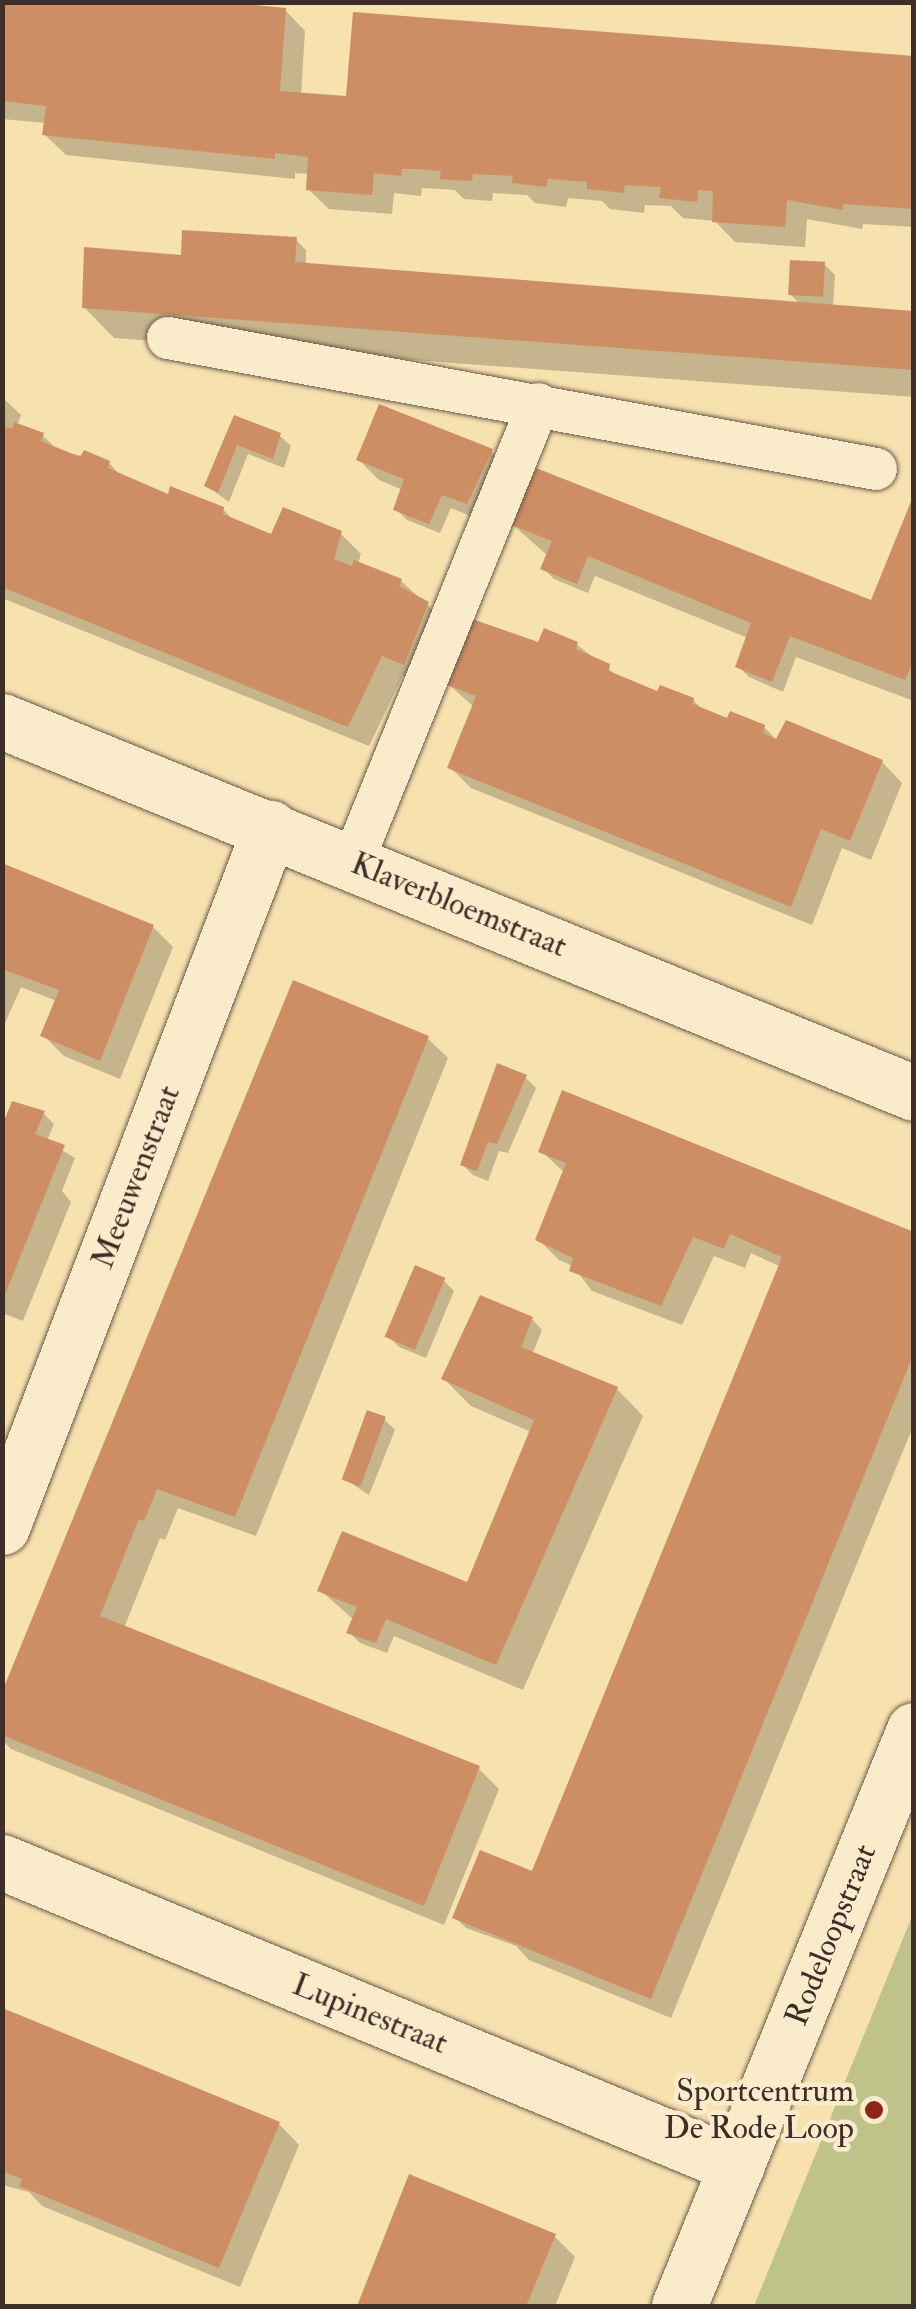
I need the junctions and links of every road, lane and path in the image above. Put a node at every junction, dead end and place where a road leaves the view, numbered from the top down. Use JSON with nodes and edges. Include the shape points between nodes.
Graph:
{"nodes":[{"id":1,"x":168,"y":338,"type":"dead end"},
{"id":2,"x":539,"y":404,"type":"junction"},
{"id":3,"x":876,"y":469,"type":"dead end"},
{"id":4,"x":2,"y":720,"type":"edge"},
{"id":5,"x":270,"y":828,"type":"junction"},
{"id":6,"x":352,"y":861,"type":"junction"},
{"id":7,"x":914,"y":1093,"type":"edge"},
{"id":8,"x":2,"y":1527,"type":"edge"},
{"id":9,"x":914,"y":1730,"type":"edge"},
{"id":10,"x":2,"y":1862,"type":"edge"},
{"id":11,"x":737,"y":2166,"type":"junction"},
{"id":12,"x":679,"y":2306,"type":"edge"}],
"edges":[{"from":1,"to":2,"type":"lane"},
{"from":2,"to":3,"type":"lane"},
{"from":2,"to":6,"type":"lane"},
{"from":4,"to":5,"type":"street","name":"Klaverbloemstraat"},
{"from":5,"to":6,"type":"street","name":"Klaverbloemstraat"},
{"from":5,"to":8,"type":"street","name":"Meeuwenstraat"},
{"from":6,"to":7,"type":"street","name":"Klaverbloemstraat"},
{"from":9,"to":11,"type":"street","name":"Rodeloopstraat"},
{"from":10,"to":11,"type":"street","name":"Lupinestraat"},
{"from":11,"to":12,"type":"street","name":"Rodeloopstraat"}]}
